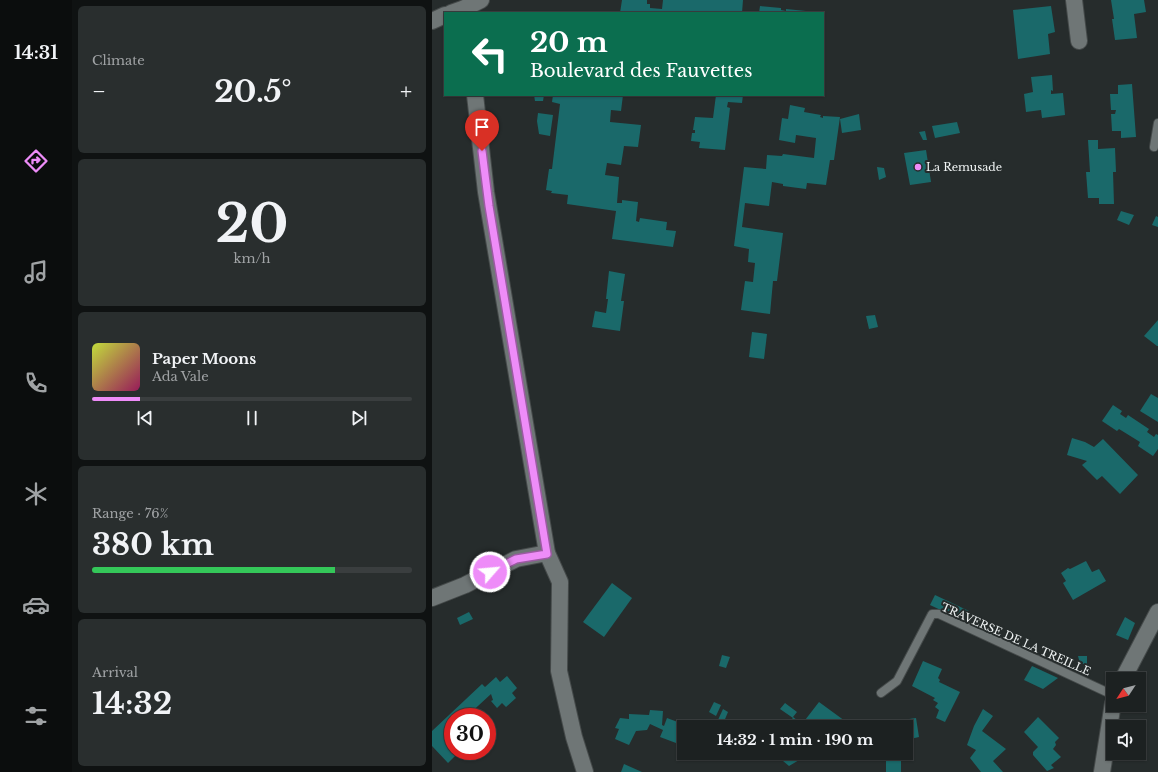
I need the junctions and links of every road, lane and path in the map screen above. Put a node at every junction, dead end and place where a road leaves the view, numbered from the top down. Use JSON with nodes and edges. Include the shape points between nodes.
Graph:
{"nodes":[{"id":1,"x":481,"y":0,"type":"edge"},
{"id":2,"x":1074,"y":0,"type":"edge"},
{"id":3,"x":460,"y":11,"type":"edge"},
{"id":4,"x":444,"y":15,"type":"edge"},
{"id":5,"x":432,"y":21,"type":"edge"},
{"id":6,"x":1079,"y":41,"type":"dead end"},
{"id":7,"x":475,"y":96,"type":"edge"},
{"id":8,"x":1158,"y":123,"type":"edge"},
{"id":9,"x":1154,"y":147,"type":"dead end"},
{"id":10,"x":547,"y":554,"type":"junction"},
{"id":11,"x":432,"y":598,"type":"edge"},
{"id":12,"x":1158,"y":612,"type":"edge"},
{"id":13,"x":1127,"y":672,"type":"edge"},
{"id":14,"x":1106,"y":692,"type":"edge"},
{"id":15,"x":881,"y":693,"type":"dead end"},
{"id":16,"x":1112,"y":712,"type":"edge"},
{"id":17,"x":585,"y":772,"type":"edge"},
{"id":18,"x":1102,"y":772,"type":"edge"}],
"edges":[{"from":1,"to":3,"type":"street"},
{"from":2,"to":6,"type":"street"},
{"from":4,"to":5,"type":"street"},
{"from":7,"to":10,"type":"street","via":[[486,192]]},
{"from":8,"to":9,"type":"lane"},
{"from":10,"to":11,"type":"street","via":[[516,559],[465,585]]},
{"from":10,"to":17,"type":"street","via":[[560,582],[559,671]]},
{"from":12,"to":13,"type":"street"},
{"from":14,"to":15,"type":"lane","name":"TRAVERSE DE LA TREILLE","via":[[939,614],[932,614],[897,680]]},
{"from":16,"to":18,"type":"street"}]}
